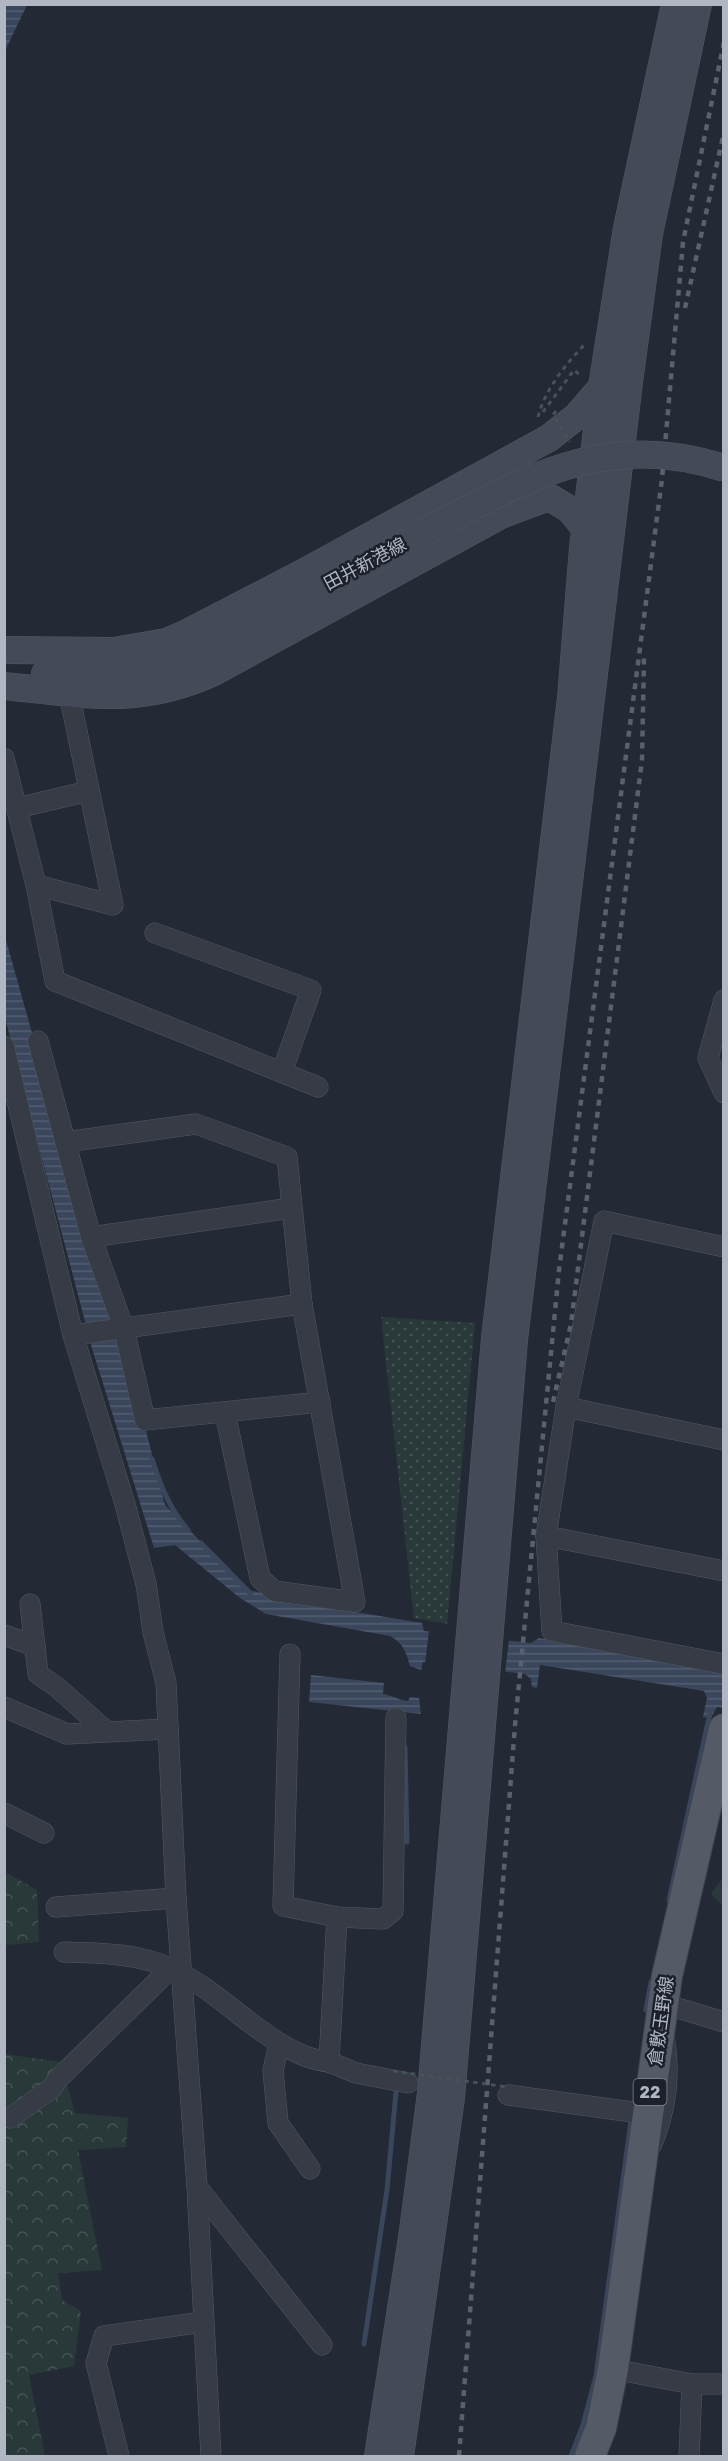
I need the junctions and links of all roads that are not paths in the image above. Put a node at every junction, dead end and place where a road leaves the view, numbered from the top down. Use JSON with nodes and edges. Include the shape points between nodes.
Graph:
{"nodes":[{"id":1,"x":675,"y":4,"type":"edge"},
{"id":2,"x":698,"y":4,"type":"edge"},
{"id":3,"x":591,"y":382,"type":"junction"},
{"id":4,"x":543,"y":428,"type":"junction"},
{"id":5,"x":610,"y":434,"type":"junction"},
{"id":6,"x":620,"y":463,"type":"junction"},
{"id":7,"x":723,"y":468,"type":"edge"},
{"id":8,"x":591,"y":482,"type":"junction"},
{"id":9,"x":549,"y":497,"type":"junction"},
{"id":10,"x":585,"y":528,"type":"junction"},
{"id":11,"x":4,"y":650,"type":"edge"},
{"id":12,"x":4,"y":670,"type":"edge"},
{"id":13,"x":4,"y":686,"type":"edge"},
{"id":14,"x":69,"y":693,"type":"junction"},
{"id":15,"x":4,"y":758,"type":"edge"},
{"id":16,"x":89,"y":791,"type":"junction"},
{"id":17,"x":17,"y":808,"type":"junction"},
{"id":18,"x":36,"y":885,"type":"junction"},
{"id":19,"x":155,"y":933,"type":"dead end"},
{"id":20,"x":723,"y":1000,"type":"edge"},
{"id":21,"x":38,"y":1041,"type":"dead end"},
{"id":22,"x":4,"y":1046,"type":"edge"},
{"id":23,"x":282,"y":1072,"type":"junction"},
{"id":24,"x":318,"y":1087,"type":"dead end"},
{"id":25,"x":723,"y":1093,"type":"edge"},
{"id":26,"x":65,"y":1142,"type":"junction"},
{"id":27,"x":291,"y":1208,"type":"junction"},
{"id":28,"x":92,"y":1237,"type":"junction"},
{"id":29,"x":723,"y":1247,"type":"edge"},
{"id":30,"x":302,"y":1304,"type":"junction"},
{"id":31,"x":124,"y":1329,"type":"junction"},
{"id":32,"x":73,"y":1335,"type":"junction"},
{"id":33,"x":320,"y":1402,"type":"junction"},
{"id":34,"x":566,"y":1407,"type":"junction"},
{"id":35,"x":225,"y":1413,"type":"junction"},
{"id":36,"x":723,"y":1440,"type":"edge"},
{"id":37,"x":546,"y":1536,"type":"junction"},
{"id":38,"x":723,"y":1571,"type":"edge"},
{"id":39,"x":30,"y":1604,"type":"dead end"},
{"id":40,"x":4,"y":1635,"type":"edge"},
{"id":41,"x":480,"y":1637,"type":"junction"},
{"id":42,"x":35,"y":1646,"type":"junction"},
{"id":43,"x":290,"y":1654,"type":"dead end"},
{"id":44,"x":723,"y":1664,"type":"edge"},
{"id":45,"x":477,"y":1670,"type":"junction"},
{"id":46,"x":4,"y":1707,"type":"edge"},
{"id":47,"x":396,"y":1718,"type":"dead end"},
{"id":48,"x":168,"y":1729,"type":"junction"},
{"id":49,"x":723,"y":1729,"type":"edge"},
{"id":50,"x":106,"y":1731,"type":"junction"},
{"id":51,"x":716,"y":1788,"type":"edge"},
{"id":52,"x":4,"y":1813,"type":"edge"},
{"id":53,"x":44,"y":1833,"type":"dead end"},
{"id":54,"x":176,"y":1899,"type":"junction"},
{"id":55,"x":56,"y":1907,"type":"dead end"},
{"id":56,"x":337,"y":1917,"type":"junction"},
{"id":57,"x":64,"y":1952,"type":"dead end"},
{"id":58,"x":177,"y":1971,"type":"junction"},
{"id":59,"x":664,"y":2004,"type":"junction"},
{"id":60,"x":723,"y":2022,"type":"edge"},
{"id":61,"x":279,"y":2043,"type":"junction"},
{"id":62,"x":329,"y":2062,"type":"junction"},
{"id":63,"x":401,"y":2077,"type":"road end"},
{"id":64,"x":508,"y":2091,"type":"road end"},
{"id":65,"x":647,"y":2114,"type":"junction"},
{"id":66,"x":10,"y":2118,"type":"dead end"},
{"id":67,"x":310,"y":2169,"type":"dead end"},
{"id":68,"x":197,"y":2187,"type":"junction"},
{"id":69,"x":636,"y":2195,"type":"junction"},
{"id":70,"x":203,"y":2322,"type":"junction"},
{"id":71,"x":322,"y":2345,"type":"dead end"},
{"id":72,"x":613,"y":2369,"type":"junction"},
{"id":73,"x":692,"y":2384,"type":"junction"},
{"id":74,"x":723,"y":2384,"type":"edge"},
{"id":75,"x":119,"y":2457,"type":"edge"},
{"id":76,"x":211,"y":2457,"type":"edge"},
{"id":77,"x":378,"y":2457,"type":"edge"},
{"id":78,"x":400,"y":2457,"type":"edge"},
{"id":79,"x":591,"y":2457,"type":"edge"},
{"id":80,"x":689,"y":2457,"type":"edge"}],
"edges":[{"from":1,"to":3,"type":"street"},
{"from":2,"to":5,"type":"street"},
{"from":3,"to":4,"type":"street","via":[[578,416]]},
{"from":3,"to":5,"type":"street"},
{"from":4,"to":5,"type":"street"},
{"from":4,"to":11,"type":"street","via":[[301,574],[166,642],[114,651]]},
{"from":5,"to":6,"type":"street"},
{"from":5,"to":8,"type":"street"},
{"from":6,"to":8,"type":"street"},
{"from":6,"to":41,"type":"street"},
{"from":7,"to":12,"type":"street","name":"田井新港線","bridge":true,"via":[[684,457],[641,454],[564,465],[506,488],[191,655],[138,671],[104,675]]},
{"from":8,"to":9,"type":"street"},
{"from":8,"to":10,"type":"street"},
{"from":9,"to":10,"type":"street","via":[[570,509]]},
{"from":9,"to":14,"type":"street","via":[[501,515],[186,685],[119,696]]},
{"from":10,"to":41,"type":"street","via":[[571,698],[495,1338]]},
{"from":13,"to":14,"type":"street"},
{"from":14,"to":16,"type":"street"},
{"from":15,"to":17,"type":"street"},
{"from":16,"to":17,"type":"street"},
{"from":16,"to":18,"type":"street","via":[[113,905]]},
{"from":17,"to":18,"type":"street"},
{"from":18,"to":23,"type":"street","via":[[55,981]]},
{"from":19,"to":23,"type":"street","via":[[311,990]]},
{"from":20,"to":25,"type":"street","via":[[708,1058]]},
{"from":21,"to":26,"type":"street"},
{"from":22,"to":32,"type":"street"},
{"from":23,"to":24,"type":"street"},
{"from":26,"to":27,"type":"street","via":[[196,1124],[287,1157]]},
{"from":26,"to":28,"type":"street"},
{"from":27,"to":28,"type":"street"},
{"from":27,"to":30,"type":"street"},
{"from":28,"to":31,"type":"street"},
{"from":29,"to":34,"type":"street","via":[[604,1221]]},
{"from":30,"to":31,"type":"street"},
{"from":30,"to":33,"type":"street"},
{"from":31,"to":32,"type":"street"},
{"from":31,"to":35,"type":"street","via":[[145,1420]]},
{"from":32,"to":48,"type":"street","via":[[146,1584],[166,1683]]},
{"from":33,"to":35,"type":"street"},
{"from":33,"to":35,"type":"street","via":[[355,1602],[274,1591],[260,1578]]},
{"from":34,"to":36,"type":"street"},
{"from":34,"to":37,"type":"street"},
{"from":37,"to":38,"type":"street"},
{"from":37,"to":44,"type":"street","via":[[552,1631]]},
{"from":39,"to":42,"type":"street"},
{"from":40,"to":42,"type":"street"},
{"from":41,"to":45,"type":"street"},
{"from":42,"to":50,"type":"street","via":[[38,1674]]},
{"from":43,"to":56,"type":"street","via":[[283,1905]]},
{"from":45,"to":77,"type":"street","via":[[412,2238]]},
{"from":45,"to":78,"type":"street","via":[[451,2098]]},
{"from":46,"to":50,"type":"street","via":[[67,1734]]},
{"from":47,"to":56,"type":"street","via":[[393,1911],[383,1919]]},
{"from":48,"to":50,"type":"street"},
{"from":48,"to":54,"type":"street"},
{"from":49,"to":51,"type":"main road","name":"倉敷玉野線","number":"22"},
{"from":51,"to":59,"type":"main road","name":"倉敷玉野線","number":"22","via":[[671,1952]]},
{"from":52,"to":53,"type":"street"},
{"from":54,"to":55,"type":"street"},
{"from":54,"to":58,"type":"street"},
{"from":56,"to":62,"type":"street"},
{"from":57,"to":58,"type":"street","via":[[132,1956]]},
{"from":58,"to":61,"type":"street"},
{"from":58,"to":66,"type":"street","via":[[52,2088]]},
{"from":58,"to":68,"type":"street"},
{"from":59,"to":60,"type":"street"},
{"from":59,"to":65,"type":"main road","name":"倉敷玉野線","number":"22"},
{"from":59,"to":69,"type":"lane","via":[[672,2051],[667,2118]]},
{"from":61,"to":62,"type":"street"},
{"from":61,"to":67,"type":"street","via":[[273,2071],[278,2123]]},
{"from":62,"to":63,"type":"street","via":[[356,2073]]},
{"from":64,"to":65,"type":"street"},
{"from":65,"to":69,"type":"main road","name":"倉敷玉野線","number":"22"},
{"from":68,"to":70,"type":"street"},
{"from":68,"to":71,"type":"street"},
{"from":69,"to":72,"type":"main road","name":"倉敷玉野線","number":"22"},
{"from":70,"to":75,"type":"street","via":[[104,2336],[96,2363]]},
{"from":70,"to":76,"type":"street"},
{"from":72,"to":73,"type":"street"},
{"from":72,"to":79,"type":"main road","name":"倉敷玉野線","number":"22"},
{"from":73,"to":74,"type":"street"},
{"from":73,"to":80,"type":"street"}]}
